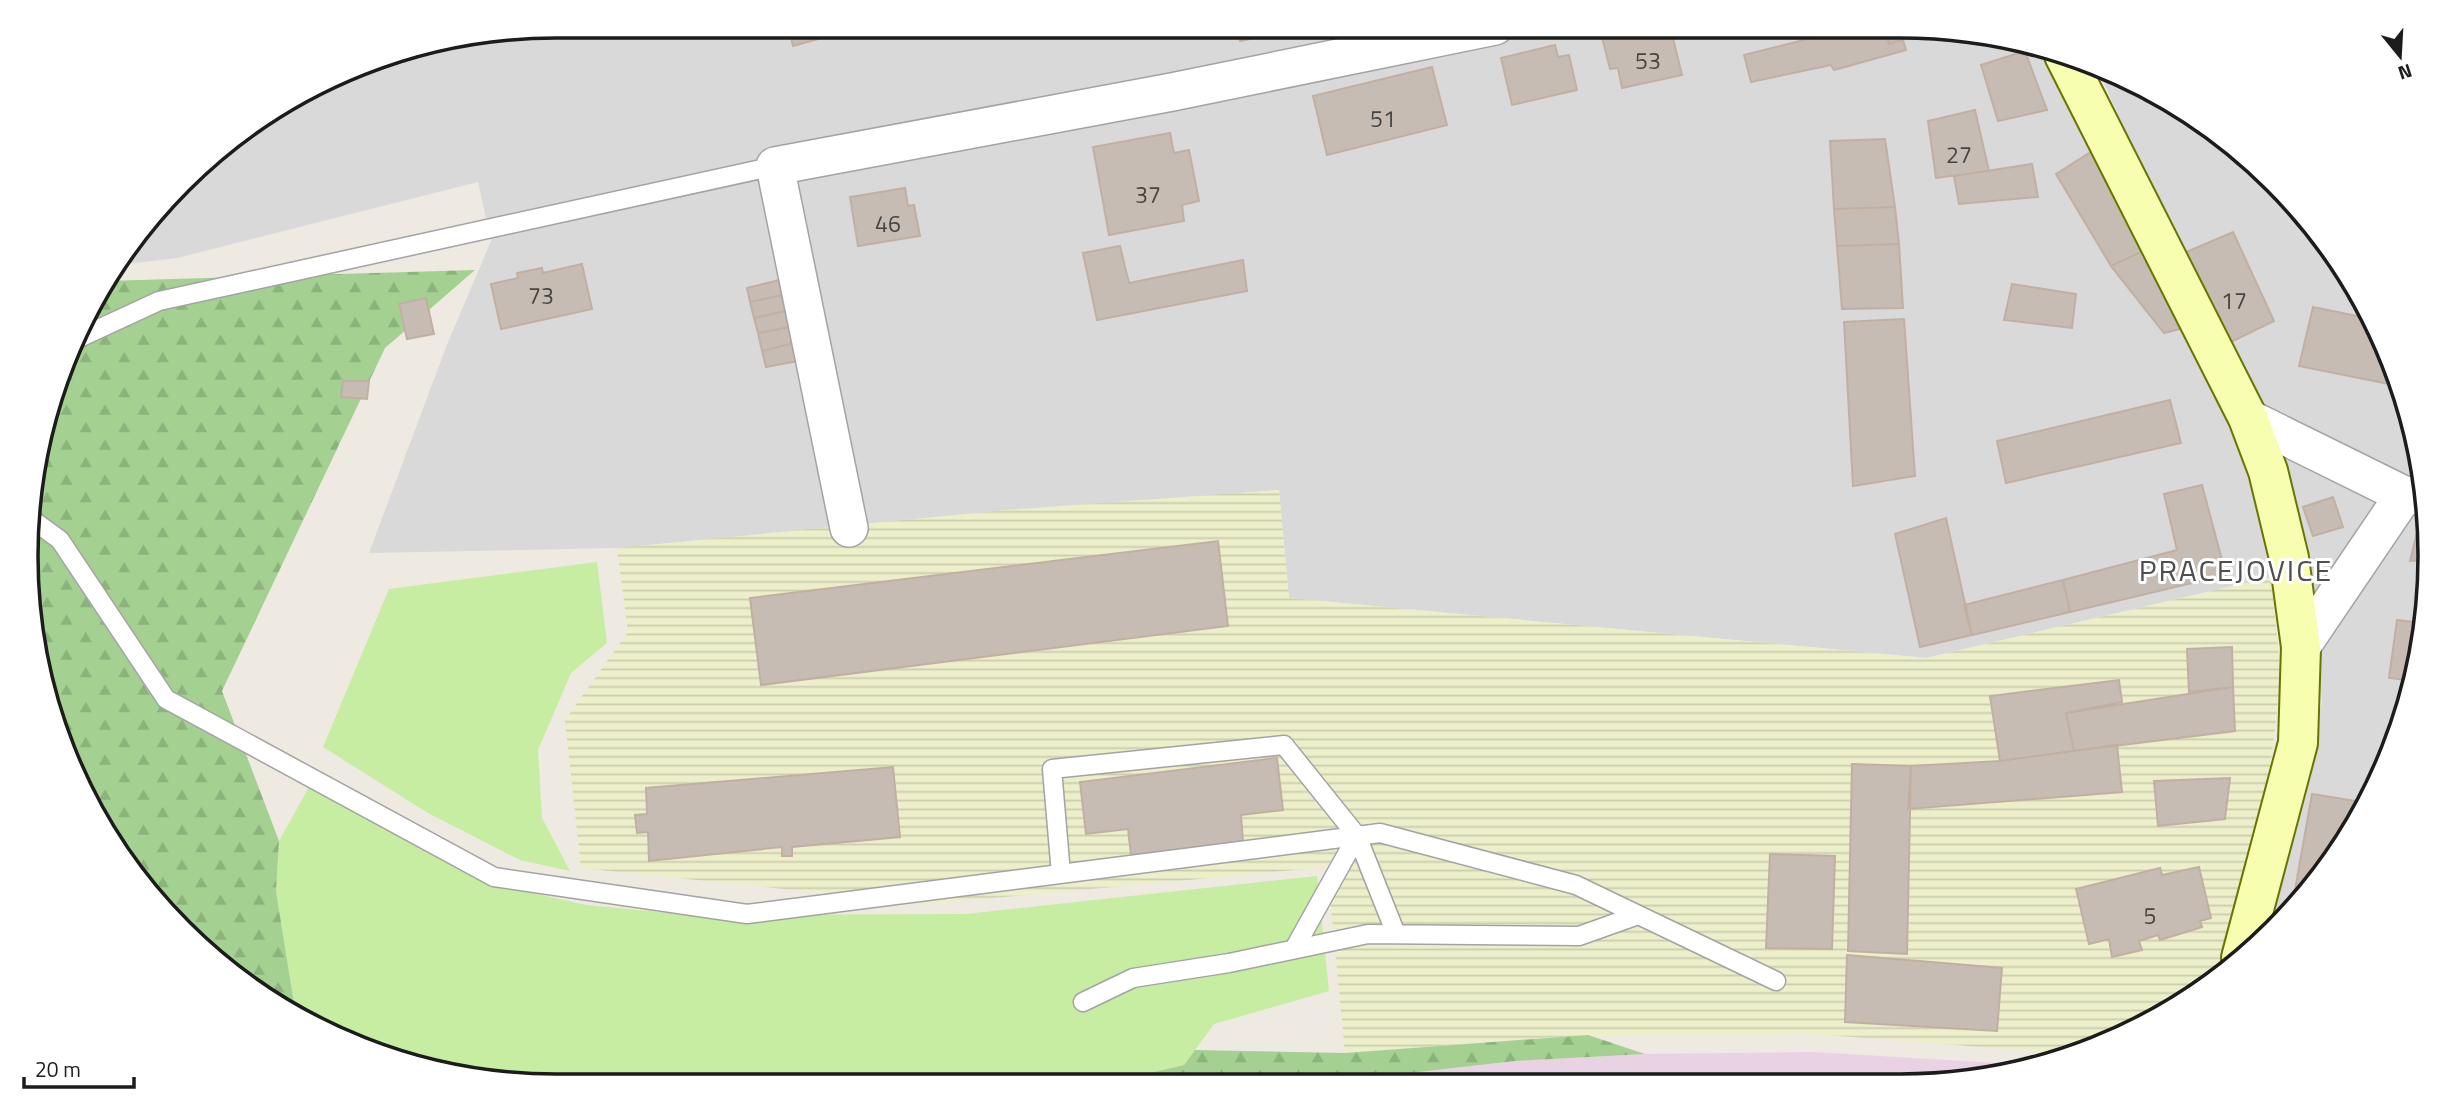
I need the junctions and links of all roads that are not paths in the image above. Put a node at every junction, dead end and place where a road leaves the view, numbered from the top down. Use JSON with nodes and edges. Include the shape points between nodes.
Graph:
{"nodes":[{"id":1,"x":1436,"y":38,"type":"edge"},
{"id":2,"x":2070,"y":68,"type":"edge"},
{"id":3,"x":775,"y":166,"type":"junction"},
{"id":4,"x":89,"y":333,"type":"edge"},
{"id":5,"x":2248,"y":418,"type":"junction"},
{"id":6,"x":2414,"y":495,"type":"edge"},
{"id":7,"x":40,"y":525,"type":"edge"},
{"id":8,"x":849,"y":528,"type":"dead end"},
{"id":9,"x":2301,"y":647,"type":"junction"},
{"id":10,"x":1357,"y":836,"type":"junction"},
{"id":11,"x":1061,"y":874,"type":"junction"},
{"id":12,"x":1638,"y":915,"type":"junction"},
{"id":13,"x":1396,"y":934,"type":"junction"},
{"id":14,"x":2246,"y":941,"type":"edge"},
{"id":15,"x":1294,"y":949,"type":"junction"},
{"id":16,"x":1776,"y":981,"type":"dead end"},
{"id":17,"x":1083,"y":1002,"type":"dead end"}],
"edges":[{"from":1,"to":3,"type":"street"},
{"from":2,"to":5,"type":"street"},
{"from":3,"to":4,"type":"lane","via":[[159,301]]},
{"from":3,"to":8,"type":"street"},
{"from":5,"to":6,"type":"street"},
{"from":5,"to":9,"type":"street","via":[[2268,471],[2289,558]]},
{"from":6,"to":9,"type":"street"},
{"from":7,"to":11,"type":"lane","via":[[60,540],[166,699],[494,877],[747,914]]},
{"from":9,"to":14,"type":"street","via":[[2298,743]]},
{"from":10,"to":11,"type":"lane"},
{"from":10,"to":11,"type":"lane","via":[[1284,745],[1052,769]]},
{"from":10,"to":12,"type":"lane","via":[[1380,832],[1576,885]]},
{"from":10,"to":13,"type":"lane"},
{"from":10,"to":15,"type":"lane"},
{"from":12,"to":13,"type":"lane","via":[[1578,936]]},
{"from":12,"to":16,"type":"lane"},
{"from":13,"to":15,"type":"lane","via":[[1368,933]]},
{"from":15,"to":17,"type":"lane","via":[[1133,978]]}]}
